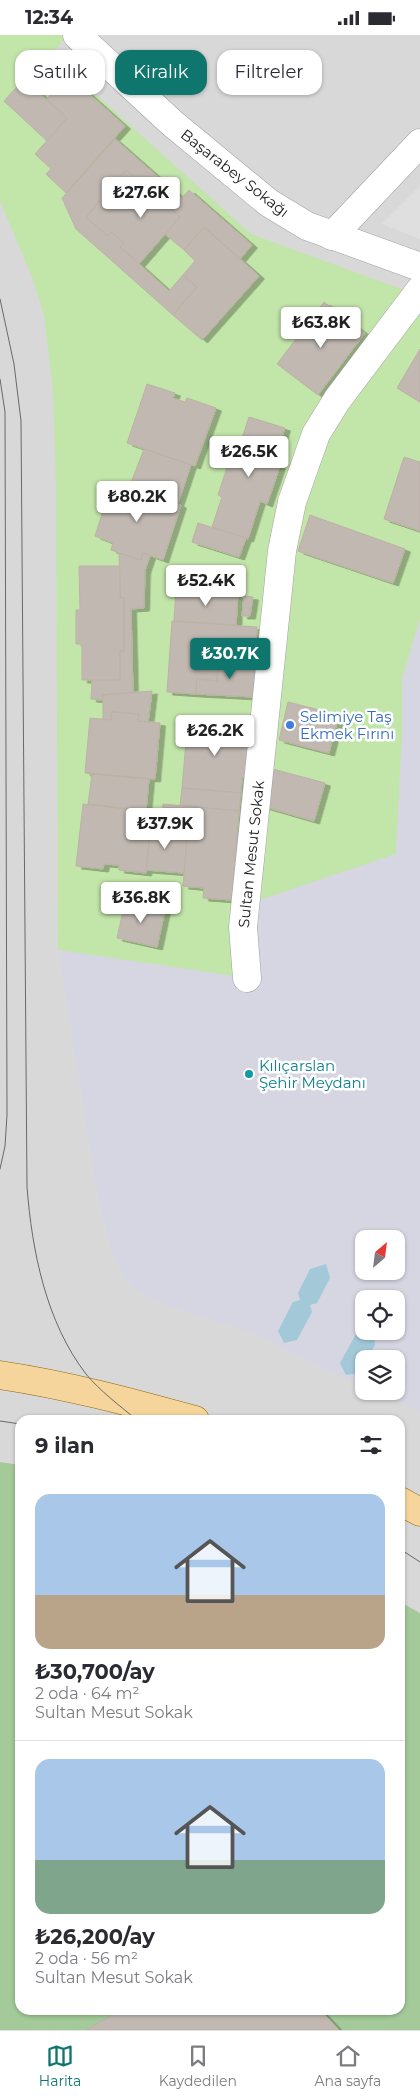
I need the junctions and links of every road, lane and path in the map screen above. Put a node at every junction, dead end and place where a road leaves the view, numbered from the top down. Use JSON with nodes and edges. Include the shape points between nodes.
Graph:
{"nodes":[{"id":1,"x":77,"y":35,"type":"edge"},
{"id":2,"x":420,"y":143,"type":"edge"},
{"id":3,"x":332,"y":236,"type":"junction"},
{"id":4,"x":420,"y":267,"type":"edge"},
{"id":5,"x":420,"y":290,"type":"edge"},
{"id":6,"x":247,"y":978,"type":"dead end"},
{"id":7,"x":0,"y":1375,"type":"edge"},
{"id":8,"x":177,"y":1415,"type":"edge"}],
"edges":[{"from":1,"to":3,"type":"street","name":"Başarabey Sokağı","via":[[172,123],[268,203],[307,226]]},
{"from":2,"to":3,"type":"street"},
{"from":3,"to":4,"type":"street","name":"Başarabey Sokağı"},
{"from":5,"to":6,"type":"street","name":"Sultan Mesut Sokak","via":[[326,416],[308,451],[292,502],[282,551],[243,927]]},
{"from":7,"to":8,"type":"main road","via":[[108,1396]]}]}
